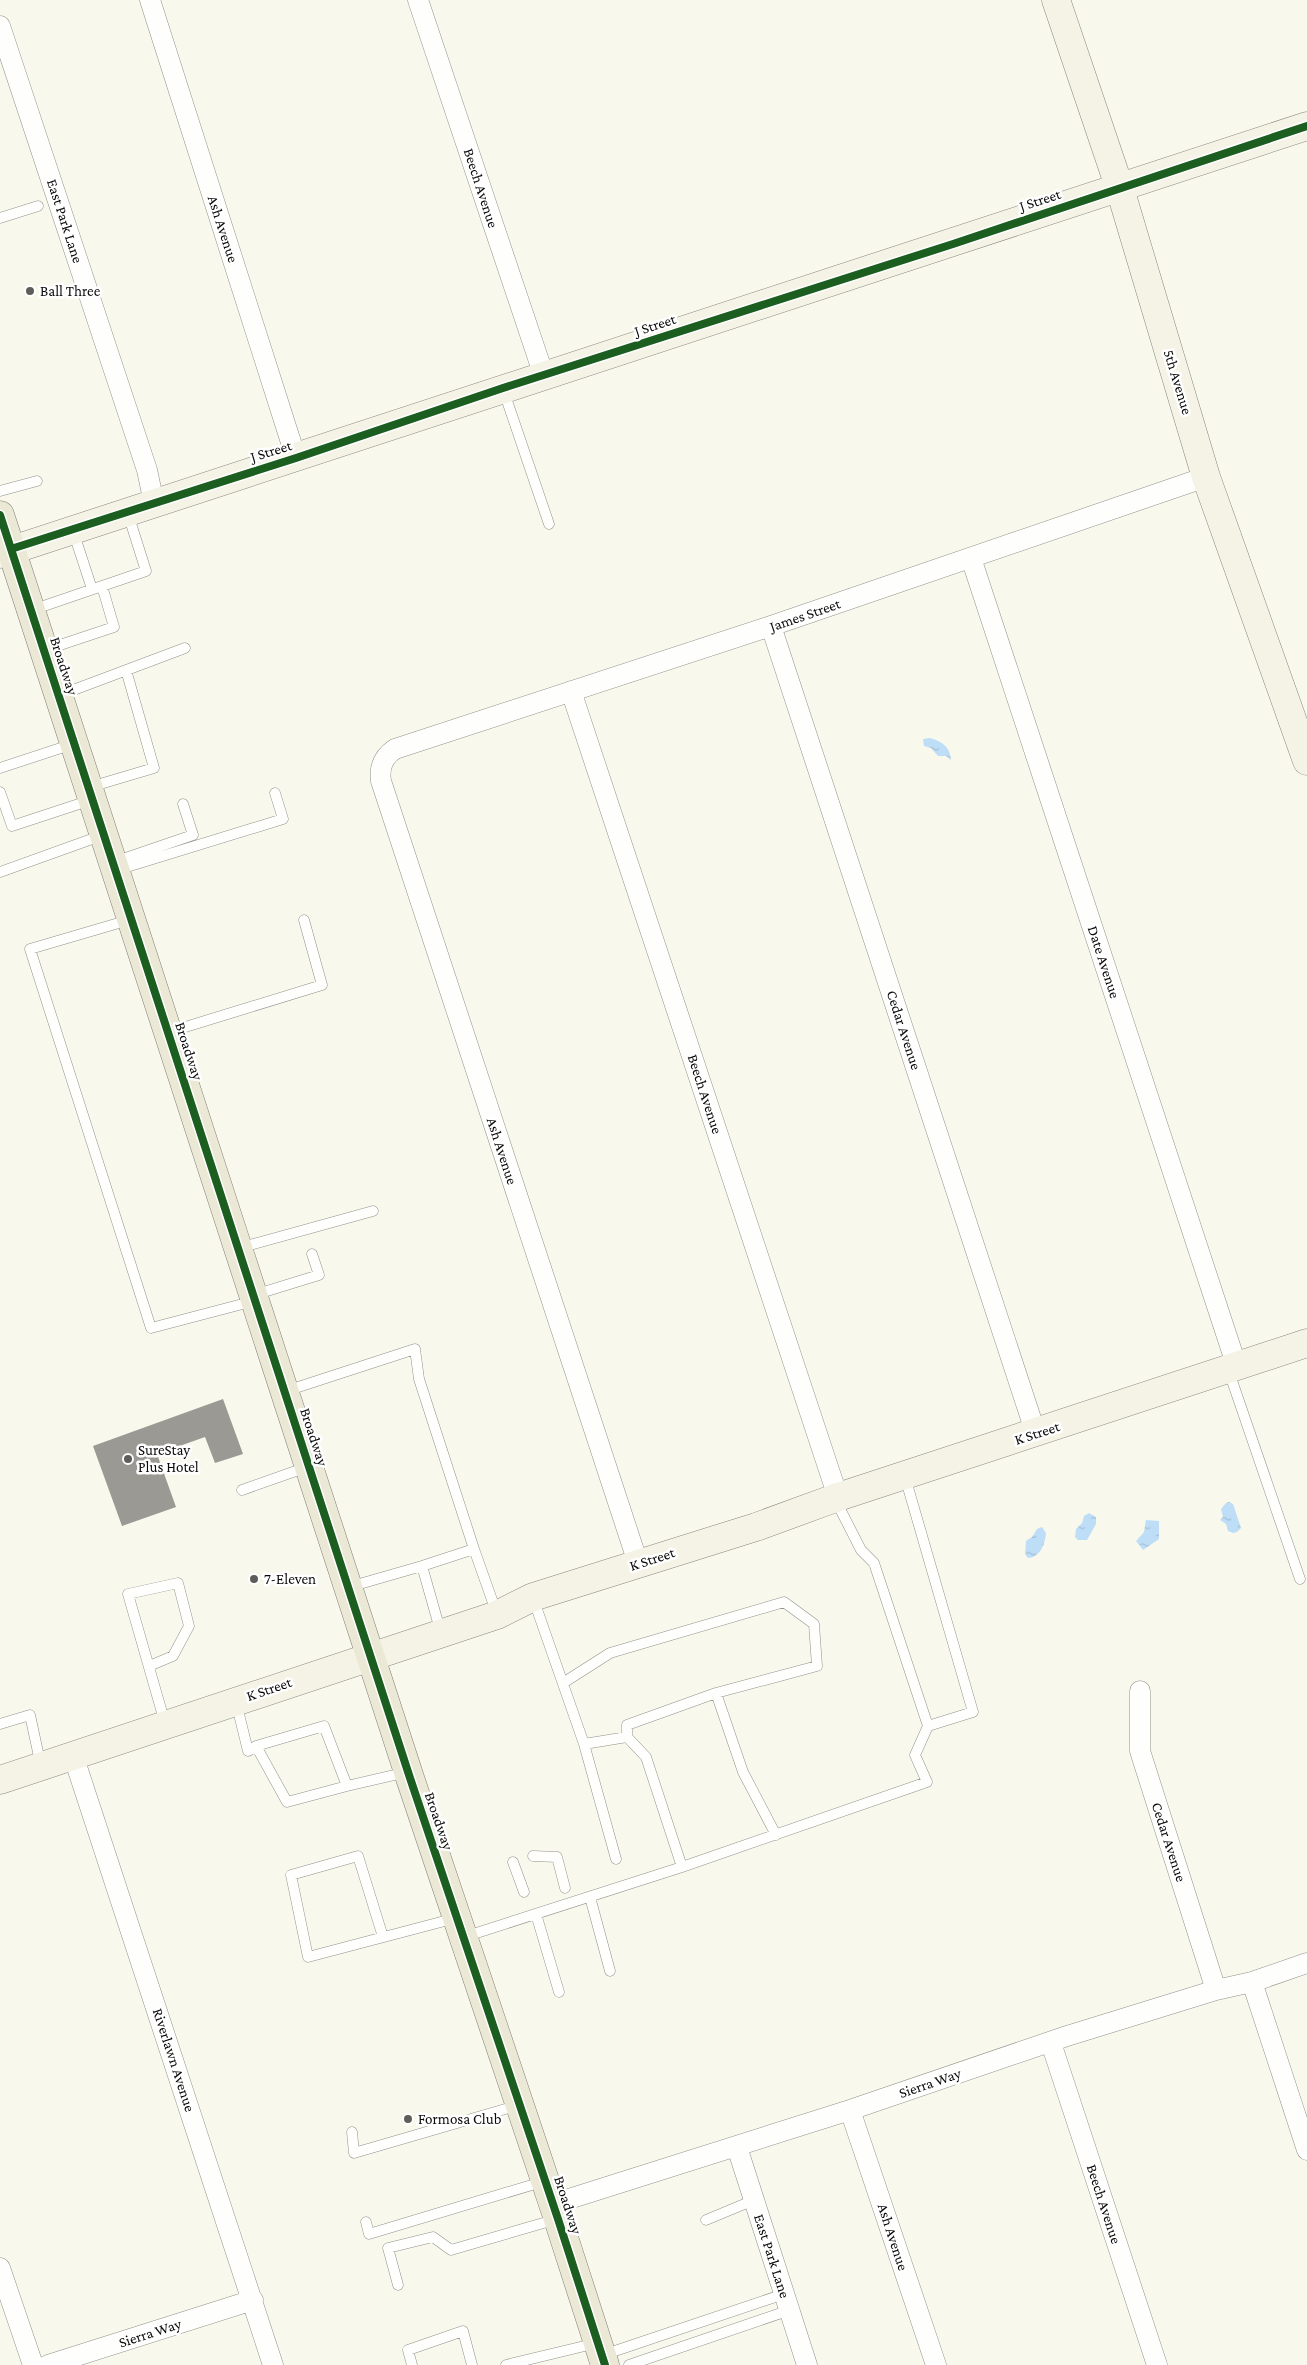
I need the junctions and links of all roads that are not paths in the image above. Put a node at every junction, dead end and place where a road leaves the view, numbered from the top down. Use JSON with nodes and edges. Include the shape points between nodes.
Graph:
{"nodes":[{"id":1,"x":150,"y":0,"type":"edge"},
{"id":2,"x":418,"y":0,"type":"edge"},
{"id":3,"x":1056,"y":0,"type":"edge"},
{"id":4,"x":0,"y":26,"type":"edge"},
{"id":5,"x":1307,"y":126,"type":"edge"},
{"id":6,"x":1120,"y":188,"type":"junction"},
{"id":7,"x":38,"y":206,"type":"dead end"},
{"id":8,"x":0,"y":218,"type":"edge"},
{"id":9,"x":544,"y":376,"type":"junction"},
{"id":10,"x":503,"y":388,"type":"junction"},
{"id":11,"x":296,"y":458,"type":"junction"},
{"id":12,"x":1206,"y":477,"type":"junction"},
{"id":13,"x":37,"y":481,"type":"dead end"},
{"id":14,"x":0,"y":491,"type":"edge"},
{"id":15,"x":154,"y":503,"type":"junction"},
{"id":16,"x":127,"y":511,"type":"junction"},
{"id":17,"x":0,"y":515,"type":"edge"},
{"id":18,"x":548,"y":524,"type":"dead end"},
{"id":19,"x":72,"y":530,"type":"junction"},
{"id":20,"x":4,"y":551,"type":"edge"},
{"id":21,"x":971,"y":558,"type":"junction"},
{"id":22,"x":102,"y":586,"type":"junction"},
{"id":23,"x":92,"y":589,"type":"junction"},
{"id":24,"x":31,"y":610,"type":"junction"},
{"id":25,"x":771,"y":626,"type":"junction"},
{"id":26,"x":185,"y":648,"type":"dead end"},
{"id":27,"x":44,"y":651,"type":"junction"},
{"id":28,"x":126,"y":670,"type":"junction"},
{"id":29,"x":571,"y":691,"type":"junction"},
{"id":30,"x":59,"y":695,"type":"junction"},
{"id":31,"x":1301,"y":722,"type":"edge"},
{"id":32,"x":74,"y":743,"type":"junction"},
{"id":33,"x":402,"y":747,"type":"joint"},
{"id":34,"x":1307,"y":761,"type":"edge"},
{"id":35,"x":0,"y":768,"type":"edge"},
{"id":36,"x":0,"y":792,"type":"edge"},
{"id":37,"x":275,"y":793,"type":"dead end"},
{"id":38,"x":91,"y":794,"type":"junction"},
{"id":39,"x":183,"y":804,"type":"dead end"},
{"id":40,"x":104,"y":835,"type":"junction"},
{"id":41,"x":114,"y":866,"type":"junction"},
{"id":42,"x":0,"y":872,"type":"edge"},
{"id":43,"x":132,"y":919,"type":"junction"},
{"id":44,"x":304,"y":920,"type":"dead end"},
{"id":45,"x":168,"y":1033,"type":"junction"},
{"id":46,"x":373,"y":1211,"type":"dead end"},
{"id":47,"x":238,"y":1248,"type":"junction"},
{"id":48,"x":312,"y":1254,"type":"dead end"},
{"id":49,"x":254,"y":1298,"type":"junction"},
{"id":50,"x":1307,"y":1343,"type":"edge"},
{"id":51,"x":1232,"y":1368,"type":"junction"},
{"id":52,"x":285,"y":1391,"type":"junction"},
{"id":53,"x":1036,"y":1434,"type":"junction"},
{"id":54,"x":309,"y":1466,"type":"junction"},
{"id":55,"x":904,"y":1476,"type":"junction"},
{"id":56,"x":242,"y":1490,"type":"dead end"},
{"id":57,"x":837,"y":1498,"type":"junction"},
{"id":58,"x":474,"y":1549,"type":"junction"},
{"id":59,"x":638,"y":1564,"type":"junction"},
{"id":60,"x":422,"y":1566,"type":"junction"},
{"id":61,"x":1300,"y":1579,"type":"dead end"},
{"id":62,"x":348,"y":1588,"type":"junction"},
{"id":63,"x":533,"y":1597,"type":"junction"},
{"id":64,"x":497,"y":1615,"type":"junction"},
{"id":65,"x":441,"y":1632,"type":"junction"},
{"id":66,"x":370,"y":1655,"type":"junction"},
{"id":67,"x":149,"y":1666,"type":"junction"},
{"id":68,"x":563,"y":1683,"type":"junction"},
{"id":69,"x":1140,"y":1691,"type":"dead end"},
{"id":70,"x":716,"y":1693,"type":"junction"},
{"id":71,"x":236,"y":1701,"type":"junction"},
{"id":72,"x":0,"y":1724,"type":"edge"},
{"id":73,"x":165,"y":1724,"type":"junction"},
{"id":74,"x":928,"y":1726,"type":"junction"},
{"id":75,"x":627,"y":1737,"type":"junction"},
{"id":76,"x":584,"y":1744,"type":"junction"},
{"id":77,"x":256,"y":1746,"type":"junction"},
{"id":78,"x":73,"y":1755,"type":"junction"},
{"id":79,"x":41,"y":1766,"type":"junction"},
{"id":80,"x":408,"y":1772,"type":"junction"},
{"id":81,"x":0,"y":1780,"type":"edge"},
{"id":82,"x":347,"y":1786,"type":"junction"},
{"id":83,"x":776,"y":1835,"type":"junction"},
{"id":84,"x":533,"y":1856,"type":"dead end"},
{"id":85,"x":616,"y":1859,"type":"dead end"},
{"id":86,"x":513,"y":1862,"type":"dead end"},
{"id":87,"x":682,"y":1867,"type":"junction"},
{"id":88,"x":564,"y":1888,"type":"dead end"},
{"id":89,"x":524,"y":1892,"type":"dead end"},
{"id":90,"x":590,"y":1897,"type":"junction"},
{"id":91,"x":536,"y":1914,"type":"junction"},
{"id":92,"x":460,"y":1927,"type":"junction"},
{"id":93,"x":383,"y":1937,"type":"junction"},
{"id":94,"x":1307,"y":1963,"type":"edge"},
{"id":95,"x":610,"y":1971,"type":"dead end"},
{"id":96,"x":1252,"y":1982,"type":"junction"},
{"id":97,"x":1216,"y":1990,"type":"junction"},
{"id":98,"x":559,"y":1992,"type":"dead end"},
{"id":99,"x":1050,"y":2043,"type":"junction"},
{"id":100,"x":520,"y":2105,"type":"junction"},
{"id":101,"x":850,"y":2110,"type":"junction"},
{"id":102,"x":352,"y":2132,"type":"dead end"},
{"id":103,"x":737,"y":2147,"type":"junction"},
{"id":104,"x":1307,"y":2150,"type":"edge"},
{"id":105,"x":754,"y":2200,"type":"junction"},
{"id":106,"x":552,"y":2201,"type":"junction"},
{"id":107,"x":706,"y":2220,"type":"dead end"},
{"id":108,"x":366,"y":2222,"type":"dead end"},
{"id":109,"x":0,"y":2268,"type":"edge"},
{"id":110,"x":398,"y":2285,"type":"dead end"},
{"id":111,"x":253,"y":2300,"type":"junction"},
{"id":112,"x":787,"y":2302,"type":"junction"},
{"id":113,"x":602,"y":2354,"type":"edge"},
{"id":114,"x":33,"y":2365,"type":"edge"},
{"id":115,"x":48,"y":2365,"type":"edge"},
{"id":116,"x":273,"y":2365,"type":"edge"},
{"id":117,"x":412,"y":2365,"type":"edge"},
{"id":118,"x":472,"y":2365,"type":"edge"},
{"id":119,"x":506,"y":2365,"type":"edge"},
{"id":120,"x":629,"y":2365,"type":"edge"},
{"id":121,"x":807,"y":2365,"type":"edge"},
{"id":122,"x":936,"y":2365,"type":"edge"},
{"id":123,"x":1157,"y":2365,"type":"edge"}],
"edges":[{"from":1,"to":11,"type":"street","name":"Ash Avenue"},
{"from":2,"to":9,"type":"street","name":"Beech Avenue"},
{"from":3,"to":6,"type":"street","name":"5th Avenue"},
{"from":4,"to":15,"type":"street","name":"East Park Lane","via":[[144,460]]},
{"from":5,"to":6,"type":"street","name":"J Street"},
{"from":6,"to":9,"type":"street","name":"J Street"},
{"from":6,"to":12,"type":"street","name":"5th Avenue"},
{"from":7,"to":8,"type":"lane"},
{"from":9,"to":10,"type":"street","name":"J Street"},
{"from":10,"to":11,"type":"street","name":"J Street"},
{"from":10,"to":18,"type":"lane"},
{"from":11,"to":15,"type":"street","name":"J Street"},
{"from":12,"to":21,"type":"street","name":"James Street"},
{"from":12,"to":31,"type":"street","name":"5th Avenue"},
{"from":13,"to":14,"type":"lane"},
{"from":15,"to":16,"type":"street","name":"J Street"},
{"from":16,"to":19,"type":"street","name":"J Street"},
{"from":16,"to":22,"type":"lane","via":[[146,571]]},
{"from":17,"to":20,"type":"main road","name":"Broadway"},
{"from":19,"to":20,"type":"street","name":"J Street"},
{"from":19,"to":23,"type":"lane"},
{"from":20,"to":24,"type":"main road","name":"Broadway"},
{"from":21,"to":25,"type":"street","name":"James Street"},
{"from":21,"to":51,"type":"street","name":"Date Avenue"},
{"from":22,"to":23,"type":"lane"},
{"from":22,"to":27,"type":"lane","via":[[114,627]]},
{"from":23,"to":24,"type":"lane"},
{"from":24,"to":27,"type":"main road","name":"Broadway"},
{"from":25,"to":29,"type":"street","name":"James Street"},
{"from":25,"to":53,"type":"street","name":"Cedar Avenue"},
{"from":26,"to":28,"type":"lane"},
{"from":27,"to":30,"type":"main road","name":"Broadway"},
{"from":28,"to":30,"type":"lane"},
{"from":28,"to":38,"type":"lane","via":[[154,768]]},
{"from":29,"to":33,"type":"street","name":"James Street"},
{"from":29,"to":57,"type":"street","name":"Beech Avenue"},
{"from":30,"to":32,"type":"main road","name":"Broadway"},
{"from":31,"to":34,"type":"street","name":"5th Avenue"},
{"from":32,"to":35,"type":"lane"},
{"from":32,"to":38,"type":"main road","name":"Broadway"},
{"from":33,"to":59,"type":"street","name":"Ash Avenue","via":[[385,758],[381,765],[381,781]]},
{"from":36,"to":38,"type":"lane","via":[[12,826]]},
{"from":37,"to":41,"type":"lane","via":[[283,819]]},
{"from":38,"to":40,"type":"main road","name":"Broadway"},
{"from":39,"to":41,"type":"lane","via":[[193,835]]},
{"from":40,"to":41,"type":"main road","name":"Broadway"},
{"from":40,"to":42,"type":"lane"},
{"from":41,"to":43,"type":"main road","name":"Broadway"},
{"from":43,"to":45,"type":"main road","name":"Broadway"},
{"from":43,"to":49,"type":"lane","via":[[30,949],[151,1328]]},
{"from":44,"to":45,"type":"lane","via":[[322,985]]},
{"from":45,"to":47,"type":"main road","name":"Broadway"},
{"from":46,"to":47,"type":"lane"},
{"from":47,"to":49,"type":"main road","name":"Broadway"},
{"from":48,"to":49,"type":"lane","via":[[319,1275]]},
{"from":49,"to":52,"type":"main road","name":"Broadway"},
{"from":50,"to":51,"type":"street","name":"K Street"},
{"from":51,"to":53,"type":"street","name":"K Street"},
{"from":51,"to":61,"type":"lane"},
{"from":52,"to":54,"type":"main road","name":"Broadway"},
{"from":52,"to":58,"type":"lane","via":[[416,1349],[419,1379]]},
{"from":53,"to":55,"type":"street","name":"K Street"},
{"from":54,"to":56,"type":"lane"},
{"from":54,"to":62,"type":"main road","name":"Broadway"},
{"from":55,"to":57,"type":"street","name":"K Street"},
{"from":55,"to":74,"type":"lane","via":[[973,1712]]},
{"from":57,"to":59,"type":"street","name":"K Street"},
{"from":57,"to":74,"type":"lane","via":[[861,1550],[874,1563]]},
{"from":58,"to":60,"type":"lane"},
{"from":58,"to":64,"type":"lane"},
{"from":59,"to":63,"type":"street","name":"K Street"},
{"from":60,"to":62,"type":"lane"},
{"from":60,"to":65,"type":"lane"},
{"from":62,"to":66,"type":"main road","name":"Broadway"},
{"from":63,"to":64,"type":"street","name":"K Street"},
{"from":63,"to":68,"type":"lane"},
{"from":64,"to":65,"type":"street","name":"K Street"},
{"from":65,"to":66,"type":"street","name":"K Street"},
{"from":66,"to":71,"type":"street","name":"K Street"},
{"from":66,"to":80,"type":"main road","name":"Broadway"},
{"from":67,"to":67,"type":"lane","via":[[128,1594],[178,1583],[189,1626],[173,1656]]},
{"from":67,"to":73,"type":"lane"},
{"from":68,"to":70,"type":"lane","via":[[610,1653],[784,1602],[814,1624],[817,1666]]},
{"from":68,"to":76,"type":"lane"},
{"from":69,"to":97,"type":"street","name":"Cedar Avenue","via":[[1140,1751]]},
{"from":70,"to":75,"type":"lane","via":[[627,1725]]},
{"from":70,"to":83,"type":"lane","via":[[743,1772]]},
{"from":71,"to":73,"type":"street","name":"K Street"},
{"from":71,"to":77,"type":"lane","via":[[248,1751]]},
{"from":72,"to":79,"type":"lane","via":[[30,1715]]},
{"from":73,"to":78,"type":"street","name":"K Street"},
{"from":74,"to":83,"type":"lane","via":[[915,1755],[927,1782]]},
{"from":75,"to":76,"type":"lane"},
{"from":75,"to":87,"type":"lane","via":[[646,1756]]},
{"from":76,"to":85,"type":"lane"},
{"from":77,"to":82,"type":"lane","via":[[287,1802]]},
{"from":77,"to":82,"type":"lane","via":[[324,1726]]},
{"from":78,"to":79,"type":"street","name":"K Street"},
{"from":78,"to":111,"type":"street","name":"Riverlawn Avenue"},
{"from":79,"to":81,"type":"street","name":"K Street"},
{"from":80,"to":82,"type":"lane"},
{"from":80,"to":92,"type":"main road","name":"Broadway"},
{"from":83,"to":87,"type":"lane"},
{"from":84,"to":88,"type":"lane","via":[[557,1857]]},
{"from":86,"to":89,"type":"lane"},
{"from":87,"to":90,"type":"lane"},
{"from":90,"to":91,"type":"lane"},
{"from":90,"to":95,"type":"lane"},
{"from":91,"to":92,"type":"lane"},
{"from":91,"to":98,"type":"lane"},
{"from":92,"to":93,"type":"lane"},
{"from":92,"to":100,"type":"main road","name":"Broadway"},
{"from":93,"to":93,"type":"lane","via":[[308,1957],[291,1875],[358,1856]]},
{"from":94,"to":96,"type":"street","name":"Sierra Way"},
{"from":96,"to":97,"type":"street","name":"Sierra Way"},
{"from":96,"to":104,"type":"street"},
{"from":97,"to":99,"type":"street","name":"Sierra Way"},
{"from":99,"to":101,"type":"street","name":"Sierra Way"},
{"from":99,"to":123,"type":"street","name":"Beech Avenue"},
{"from":100,"to":102,"type":"lane","via":[[354,2153]]},
{"from":100,"to":106,"type":"main road","name":"Broadway"},
{"from":101,"to":103,"type":"street","name":"Sierra Way"},
{"from":101,"to":122,"type":"street","name":"Ash Avenue"},
{"from":103,"to":105,"type":"street","name":"East Park Lane"},
{"from":103,"to":106,"type":"street","name":"Sierra Way"},
{"from":105,"to":107,"type":"lane"},
{"from":105,"to":112,"type":"street","name":"East Park Lane"},
{"from":106,"to":108,"type":"lane","via":[[369,2234]]},
{"from":106,"to":110,"type":"lane","via":[[451,2250],[433,2237],[388,2248]]},
{"from":106,"to":113,"type":"main road","name":"Broadway"},
{"from":109,"to":114,"type":"street"},
{"from":111,"to":115,"type":"street","name":"Sierra Way"},
{"from":111,"to":116,"type":"street","name":"Riverlawn Avenue"},
{"from":112,"to":113,"type":"lane"},
{"from":112,"to":120,"type":"lane"},
{"from":112,"to":121,"type":"street","name":"East Park Lane"},
{"from":113,"to":119,"type":"lane"},
{"from":117,"to":118,"type":"lane","via":[[408,2350],[462,2331]]}]}
